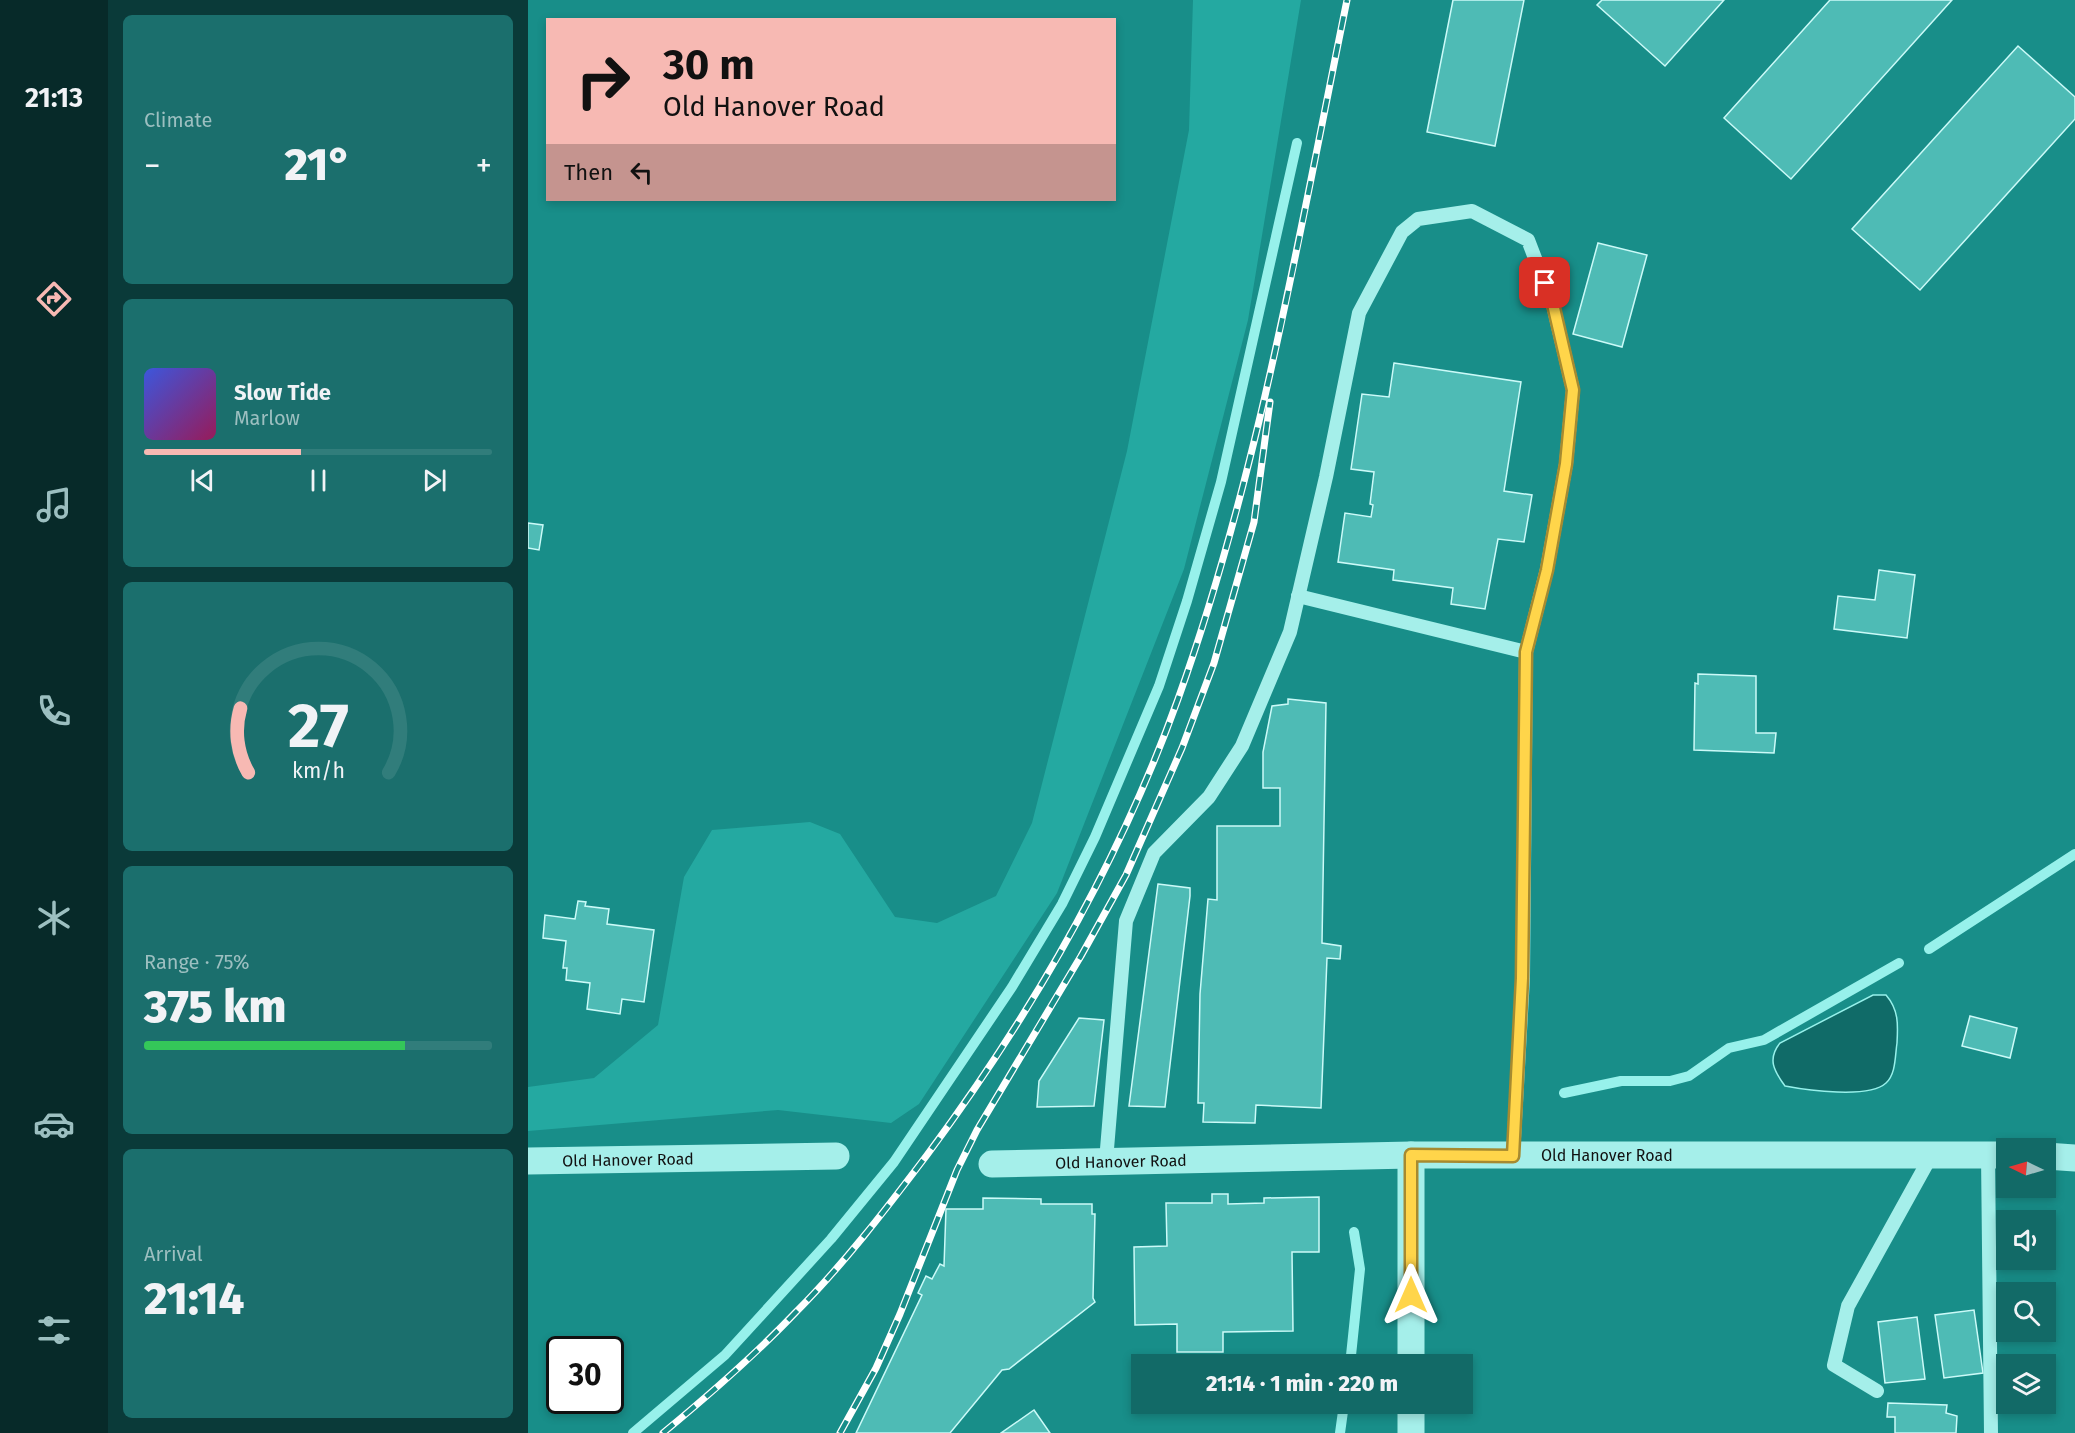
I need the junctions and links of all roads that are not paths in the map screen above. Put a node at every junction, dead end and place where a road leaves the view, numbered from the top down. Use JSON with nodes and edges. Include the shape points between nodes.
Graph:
{"nodes":[{"id":1,"x":1298,"y":596,"type":"junction"},
{"id":2,"x":1526,"y":652,"type":"junction"},
{"id":3,"x":1411,"y":1155,"type":"junction"},
{"id":4,"x":1996,"y":1155,"type":"edge"},
{"id":5,"x":836,"y":1156,"type":"dead end"},
{"id":6,"x":1513,"y":1156,"type":"junction"},
{"id":7,"x":1931,"y":1156,"type":"junction"},
{"id":8,"x":2056,"y":1157,"type":"edge"},
{"id":9,"x":2075,"y":1158,"type":"edge"},
{"id":10,"x":528,"y":1161,"type":"edge"},
{"id":11,"x":1106,"y":1161,"type":"junction"},
{"id":12,"x":992,"y":1164,"type":"dead end"},
{"id":13,"x":1997,"y":1198,"type":"edge"},
{"id":14,"x":1411,"y":1354,"type":"edge"},
{"id":15,"x":1877,"y":1391,"type":"dead end"},
{"id":16,"x":1411,"y":1414,"type":"edge"},
{"id":17,"x":1411,"y":1433,"type":"edge"},
{"id":18,"x":1991,"y":1433,"type":"edge"}],
"edges":[{"from":1,"to":2,"type":"lane"},
{"from":1,"to":2,"type":"lane","via":[[1359,313],[1402,232],[1418,219],[1472,210],[1528,240],[1553,304],[1573,390],[1566,464],[1547,570]]},
{"from":1,"to":11,"type":"lane","via":[[1290,632],[1242,746],[1209,797],[1154,854],[1126,921]]},
{"from":2,"to":6,"type":"lane","via":[[1522,978]]},
{"from":3,"to":6,"type":"street","name":"Old Hanover Road"},
{"from":3,"to":11,"type":"street","name":"Old Hanover Road"},
{"from":3,"to":14,"type":"street"},
{"from":4,"to":7,"type":"street","name":"Old Hanover Road"},
{"from":5,"to":10,"type":"street","name":"Old Hanover Road"},
{"from":6,"to":7,"type":"street","name":"Old Hanover Road"},
{"from":7,"to":15,"type":"lane","via":[[1848,1306],[1834,1365]]},
{"from":8,"to":9,"type":"street"},
{"from":11,"to":12,"type":"street","name":"Old Hanover Road"},
{"from":13,"to":18,"type":"lane"},
{"from":16,"to":17,"type":"street"}]}
